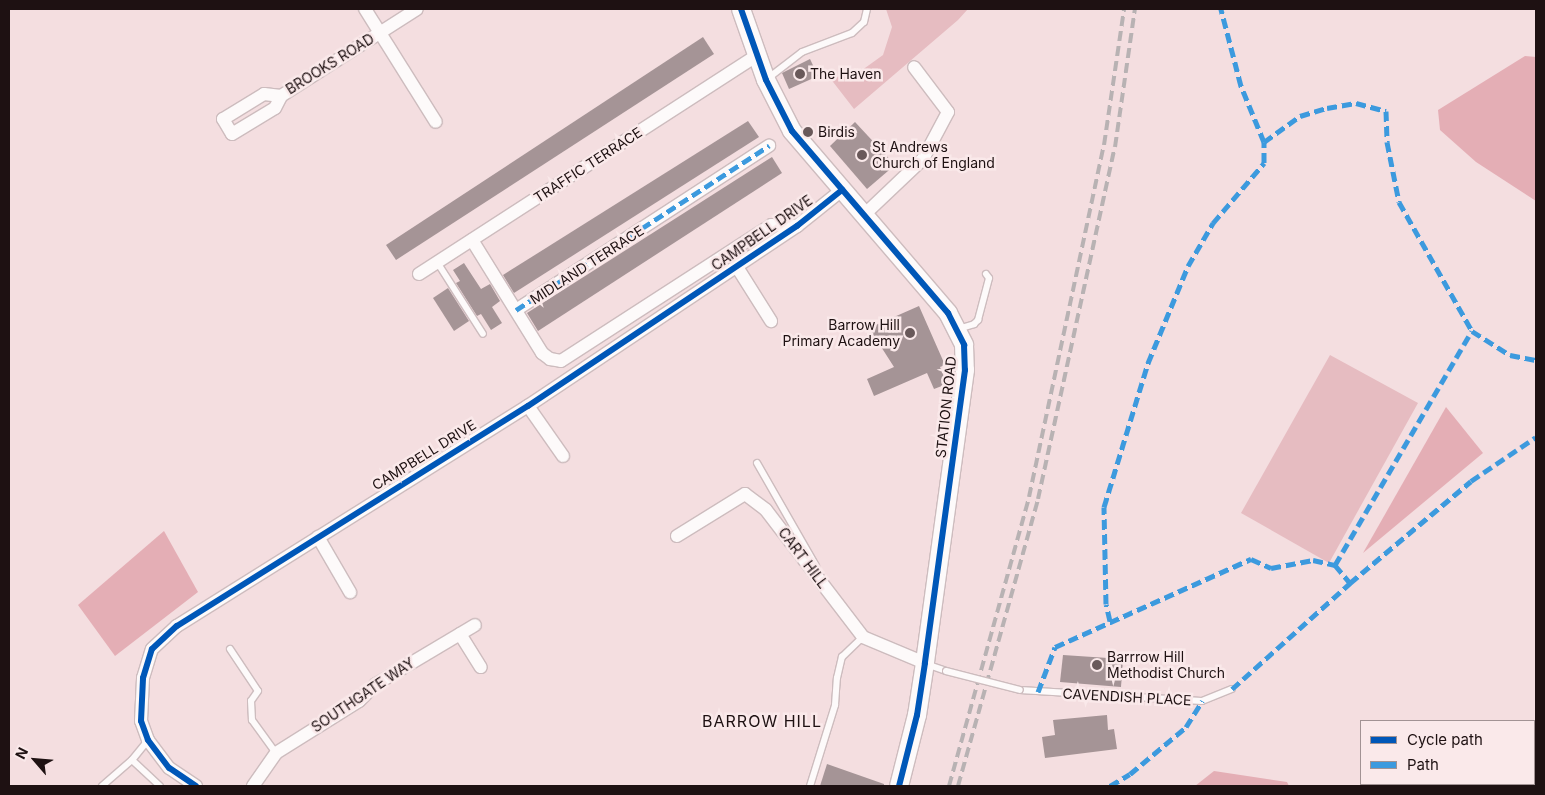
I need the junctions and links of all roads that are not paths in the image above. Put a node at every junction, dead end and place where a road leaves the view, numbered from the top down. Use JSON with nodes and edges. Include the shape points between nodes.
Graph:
{"nodes":[{"id":1,"x":365,"y":9,"type":"edge"},
{"id":2,"x":417,"y":9,"type":"edge"},
{"id":3,"x":741,"y":9,"type":"edge"},
{"id":4,"x":867,"y":9,"type":"edge"},
{"id":5,"x":380,"y":33,"type":"junction"},
{"id":6,"x":757,"y":55,"type":"junction"},
{"id":7,"x":914,"y":67,"type":"dead end"},
{"id":8,"x":766,"y":80,"type":"junction"},
{"id":9,"x":281,"y":96,"type":"dead end"},
{"id":10,"x":436,"y":122,"type":"dead end"},
{"id":11,"x":769,"y":146,"type":"dead end"},
{"id":12,"x":842,"y":190,"type":"junction"},
{"id":13,"x":865,"y":214,"type":"junction"},
{"id":14,"x":797,"y":226,"type":"junction"},
{"id":15,"x":472,"y":240,"type":"junction"},
{"id":16,"x":437,"y":262,"type":"junction"},
{"id":17,"x":736,"y":267,"type":"junction"},
{"id":18,"x":419,"y":274,"type":"dead end"},
{"id":19,"x":986,"y":274,"type":"dead end"},
{"id":20,"x":516,"y":310,"type":"junction"},
{"id":21,"x":771,"y":321,"type":"dead end"},
{"id":22,"x":958,"y":329,"type":"junction"},
{"id":23,"x":483,"y":334,"type":"dead end"},
{"id":24,"x":528,"y":406,"type":"junction"},
{"id":25,"x":563,"y":456,"type":"dead end"},
{"id":26,"x":756,"y":463,"type":"dead end"},
{"id":27,"x":676,"y":536,"type":"dead end"},
{"id":28,"x":318,"y":537,"type":"junction"},
{"id":29,"x":350,"y":592,"type":"dead end"},
{"id":30,"x":835,"y":600,"type":"junction"},
{"id":31,"x":475,"y":625,"type":"dead end"},
{"id":32,"x":460,"y":634,"type":"junction"},
{"id":33,"x":863,"y":637,"type":"junction"},
{"id":34,"x":230,"y":649,"type":"dead end"},
{"id":35,"x":925,"y":663,"type":"junction"},
{"id":36,"x":481,"y":667,"type":"dead end"},
{"id":37,"x":1232,"y":689,"type":"dead end"},
{"id":38,"x":148,"y":740,"type":"junction"},
{"id":39,"x":276,"y":753,"type":"junction"},
{"id":40,"x":132,"y":760,"type":"junction"},
{"id":41,"x":102,"y":786,"type":"edge"},
{"id":42,"x":160,"y":786,"type":"edge"},
{"id":43,"x":196,"y":786,"type":"edge"},
{"id":44,"x":253,"y":786,"type":"edge"},
{"id":45,"x":810,"y":786,"type":"edge"},
{"id":46,"x":899,"y":786,"type":"edge"}],
"edges":[{"from":1,"to":5,"type":"street"},
{"from":2,"to":5,"type":"street","name":"BROOKS ROAD"},
{"from":3,"to":6,"type":"street","name":"STATION ROAD"},
{"from":4,"to":8,"type":"lane","via":[[864,22],[852,33],[802,52]]},
{"from":5,"to":9,"type":"street","name":"BROOKS ROAD"},
{"from":5,"to":10,"type":"street","name":"BROOKS ROAD"},
{"from":6,"to":8,"type":"street","name":"STATION ROAD"},
{"from":6,"to":15,"type":"street","name":"TRAFFIC TERRACE"},
{"from":7,"to":13,"type":"street","via":[[948,112],[922,159]]},
{"from":8,"to":12,"type":"street","name":"STATION ROAD","via":[[792,131]]},
{"from":11,"to":20,"type":"street","name":"MIDLAND TERRACE"},
{"from":12,"to":13,"type":"street","name":"STATION ROAD"},
{"from":12,"to":14,"type":"street","name":"CAMPBELL DRIVE"},
{"from":13,"to":22,"type":"street","name":"STATION ROAD"},
{"from":14,"to":17,"type":"street","name":"CAMPBELL DRIVE"},
{"from":14,"to":20,"type":"street","via":[[771,225],[561,361],[542,353]]},
{"from":15,"to":16,"type":"street","name":"TRAFFIC TERRACE"},
{"from":15,"to":20,"type":"street"},
{"from":16,"to":18,"type":"street","name":"TRAFFIC TERRACE"},
{"from":16,"to":23,"type":"lane"},
{"from":17,"to":21,"type":"street"},
{"from":17,"to":24,"type":"street","name":"CAMPBELL DRIVE"},
{"from":19,"to":22,"type":"lane","via":[[989,278],[978,320]]},
{"from":22,"to":35,"type":"street","name":"STATION ROAD","via":[[964,345],[965,370]]},
{"from":24,"to":25,"type":"street"},
{"from":24,"to":28,"type":"street","name":"CAMPBELL DRIVE"},
{"from":26,"to":30,"type":"lane"},
{"from":27,"to":30,"type":"street","name":"CART HILL","via":[[745,494],[766,510]]},
{"from":28,"to":29,"type":"street"},
{"from":28,"to":38,"type":"street","name":"CAMPBELL DRIVE","via":[[177,626],[152,649],[142,678],[142,721]]},
{"from":30,"to":33,"type":"street","name":"CART HILL"},
{"from":31,"to":32,"type":"street","name":"SOUTHGATE WAY"},
{"from":32,"to":36,"type":"street"},
{"from":32,"to":39,"type":"street","name":"SOUTHGATE WAY","via":[[376,684],[359,701]]},
{"from":33,"to":35,"type":"street"},
{"from":33,"to":45,"type":"lane","via":[[842,657],[835,705]]},
{"from":34,"to":39,"type":"lane","via":[[258,691],[251,701],[252,720]]},
{"from":35,"to":37,"type":"lane","name":"CAVENDISH PLACE","bridge":true,"via":[[946,672],[1020,690],[1202,701]]},
{"from":35,"to":46,"type":"street","name":"STATION ROAD","via":[[917,715]]},
{"from":38,"to":40,"type":"lane"},
{"from":38,"to":43,"type":"street","name":"CAMPBELL DRIVE","via":[[169,768]]},
{"from":39,"to":44,"type":"street","name":"SOUTHGATE WAY"},
{"from":40,"to":41,"type":"lane"},
{"from":40,"to":42,"type":"lane"}]}
